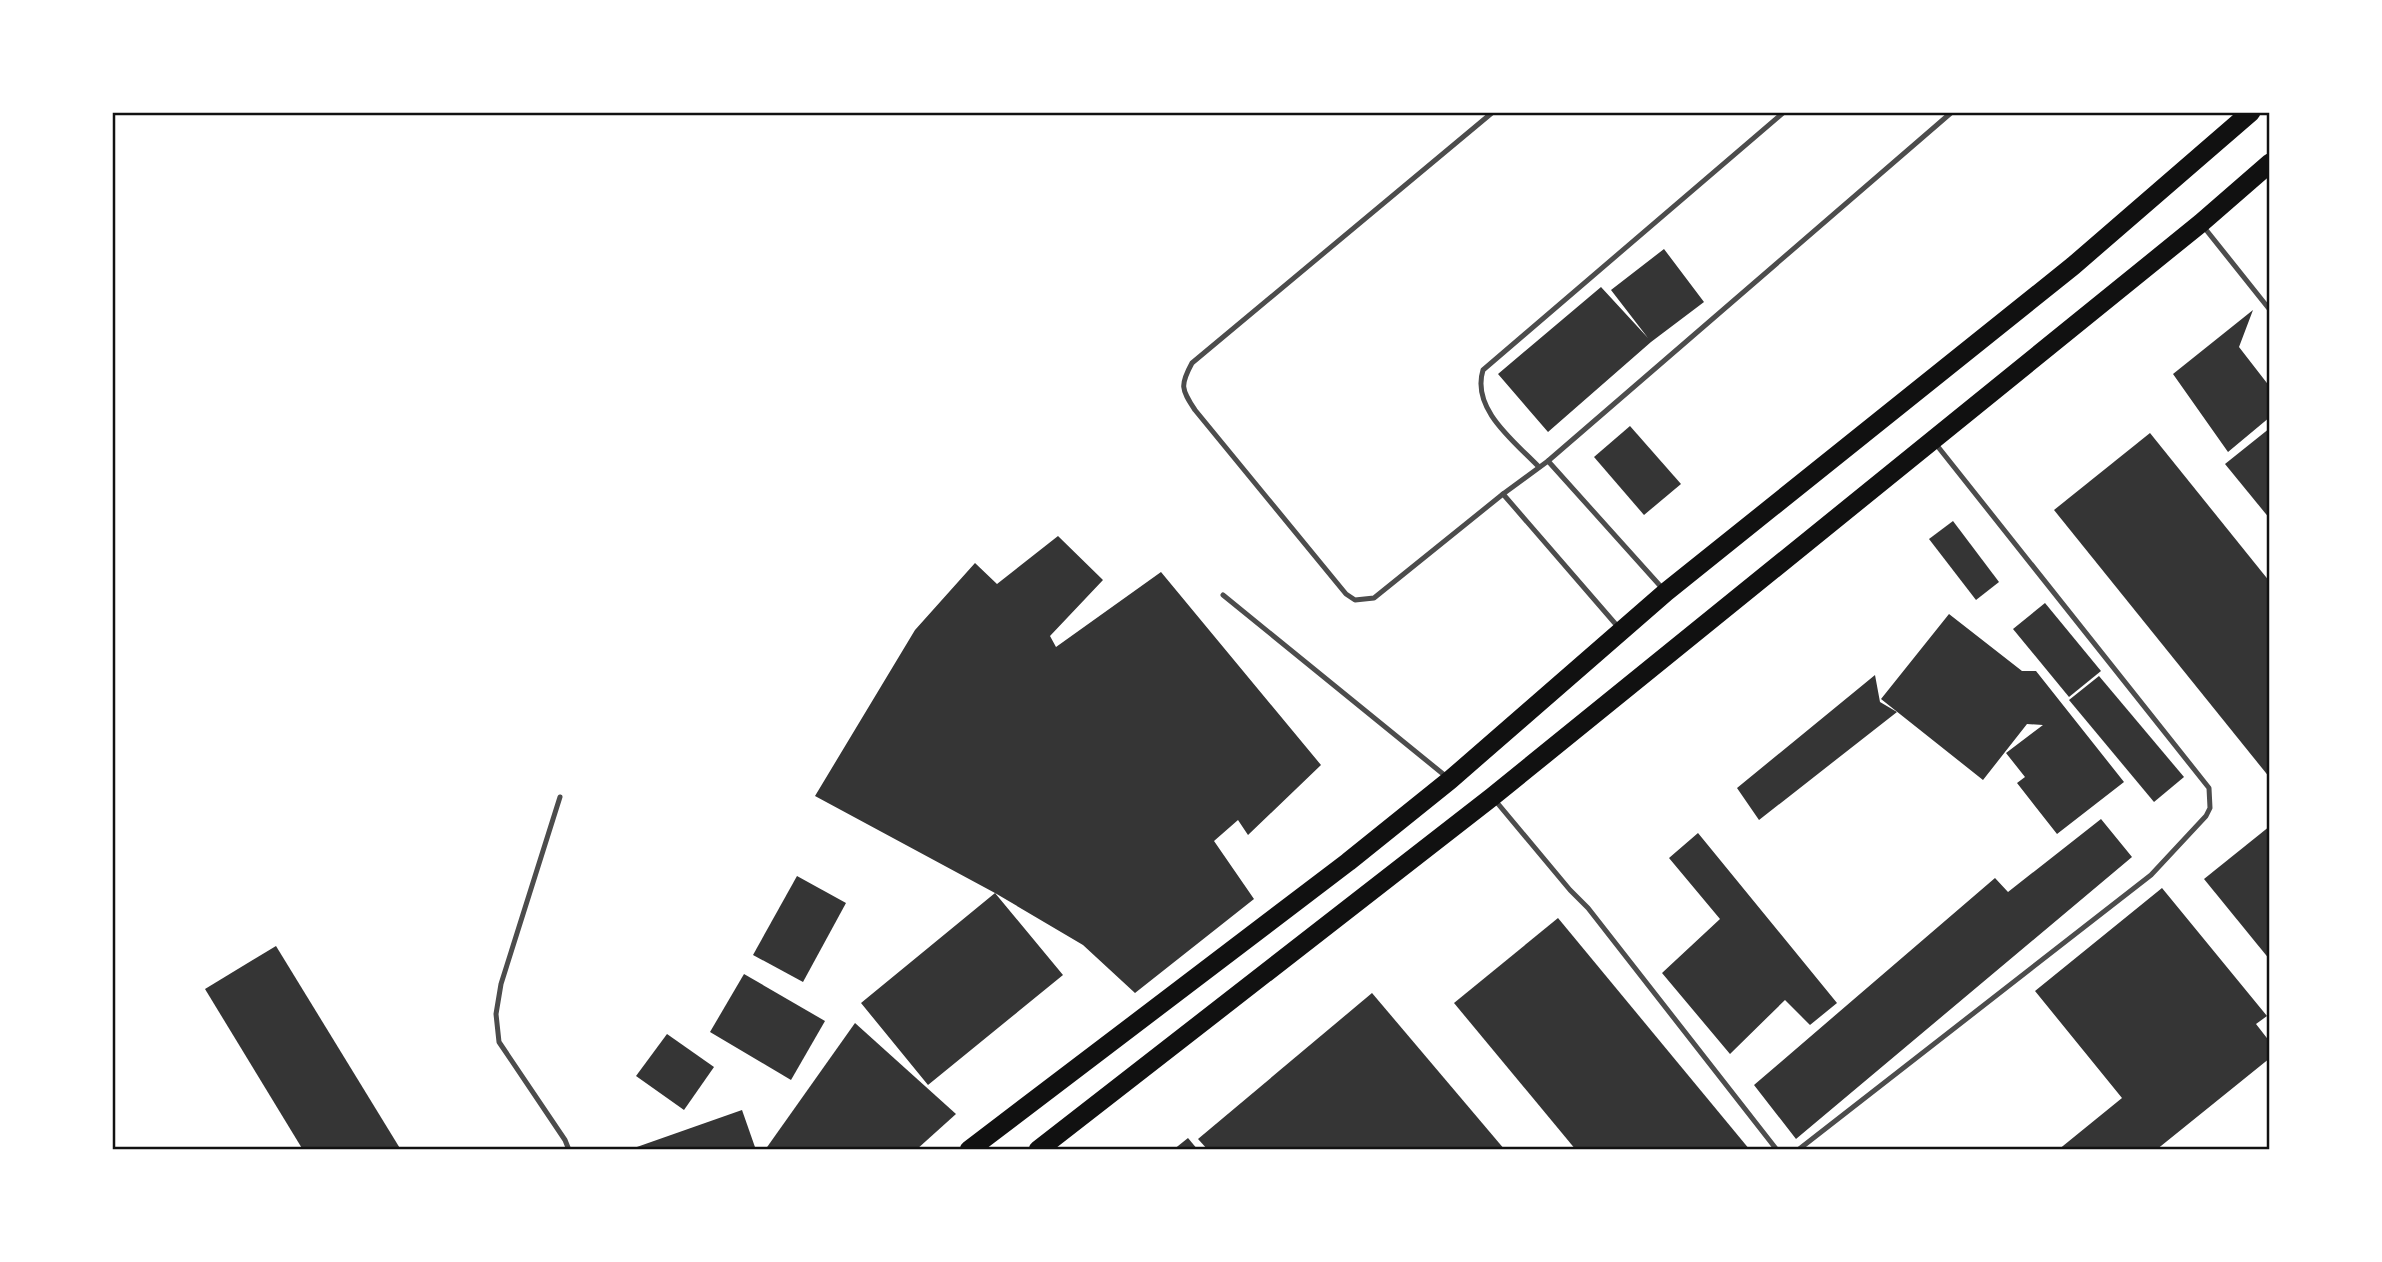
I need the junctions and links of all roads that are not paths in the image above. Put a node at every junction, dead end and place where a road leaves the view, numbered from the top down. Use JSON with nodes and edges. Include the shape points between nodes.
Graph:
{"nodes":[{"id":1,"x":1493,"y":112,"type":"edge"},
{"id":2,"x":1784,"y":112,"type":"edge"},
{"id":3,"x":1952,"y":112,"type":"edge"},
{"id":4,"x":2250,"y":112,"type":"edge"},
{"id":5,"x":2270,"y":163,"type":"edge"},
{"id":6,"x":2201,"y":223,"type":"junction"},
{"id":7,"x":2270,"y":310,"type":"edge"},
{"id":8,"x":1932,"y":439,"type":"junction"},
{"id":9,"x":1548,"y":461,"type":"junction"},
{"id":10,"x":1539,"y":467,"type":"junction"},
{"id":11,"x":1503,"y":494,"type":"junction"},
{"id":12,"x":1666,"y":592,"type":"junction"},
{"id":13,"x":1223,"y":595,"type":"dead end"},
{"id":14,"x":1621,"y":631,"type":"junction"},
{"id":15,"x":1450,"y":780,"type":"junction"},
{"id":16,"x":560,"y":797,"type":"dead end"},
{"id":17,"x":1492,"y":797,"type":"junction"},
{"id":18,"x":569,"y":1150,"type":"edge"},
{"id":19,"x":969,"y":1150,"type":"edge"},
{"id":20,"x":1038,"y":1150,"type":"edge"},
{"id":21,"x":1777,"y":1150,"type":"edge"},
{"id":22,"x":1798,"y":1150,"type":"edge"}],
"edges":[{"from":1,"to":11,"type":"lane","via":[[1192,363],[1182,386],[1195,410],[1355,600],[1374,598]]},
{"from":2,"to":10,"type":"lane","via":[[1483,370],[1479,389],[1486,410]]},
{"from":3,"to":9,"type":"lane"},
{"from":4,"to":12,"type":"highway","via":[[2073,266]]},
{"from":5,"to":6,"type":"highway"},
{"from":6,"to":7,"type":"lane"},
{"from":6,"to":8,"type":"highway"},
{"from":8,"to":17,"type":"highway"},
{"from":8,"to":22,"type":"lane","via":[[2209,788],[2210,808],[2151,875]]},
{"from":9,"to":10,"type":"lane"},
{"from":9,"to":12,"type":"lane"},
{"from":10,"to":11,"type":"lane"},
{"from":11,"to":14,"type":"lane"},
{"from":12,"to":14,"type":"highway"},
{"from":13,"to":15,"type":"lane"},
{"from":14,"to":15,"type":"highway"},
{"from":15,"to":19,"type":"highway"},
{"from":16,"to":18,"type":"lane","via":[[500,984],[496,1014],[499,1042]]},
{"from":17,"to":20,"type":"highway"},
{"from":17,"to":21,"type":"lane","via":[[1588,908]]}]}
